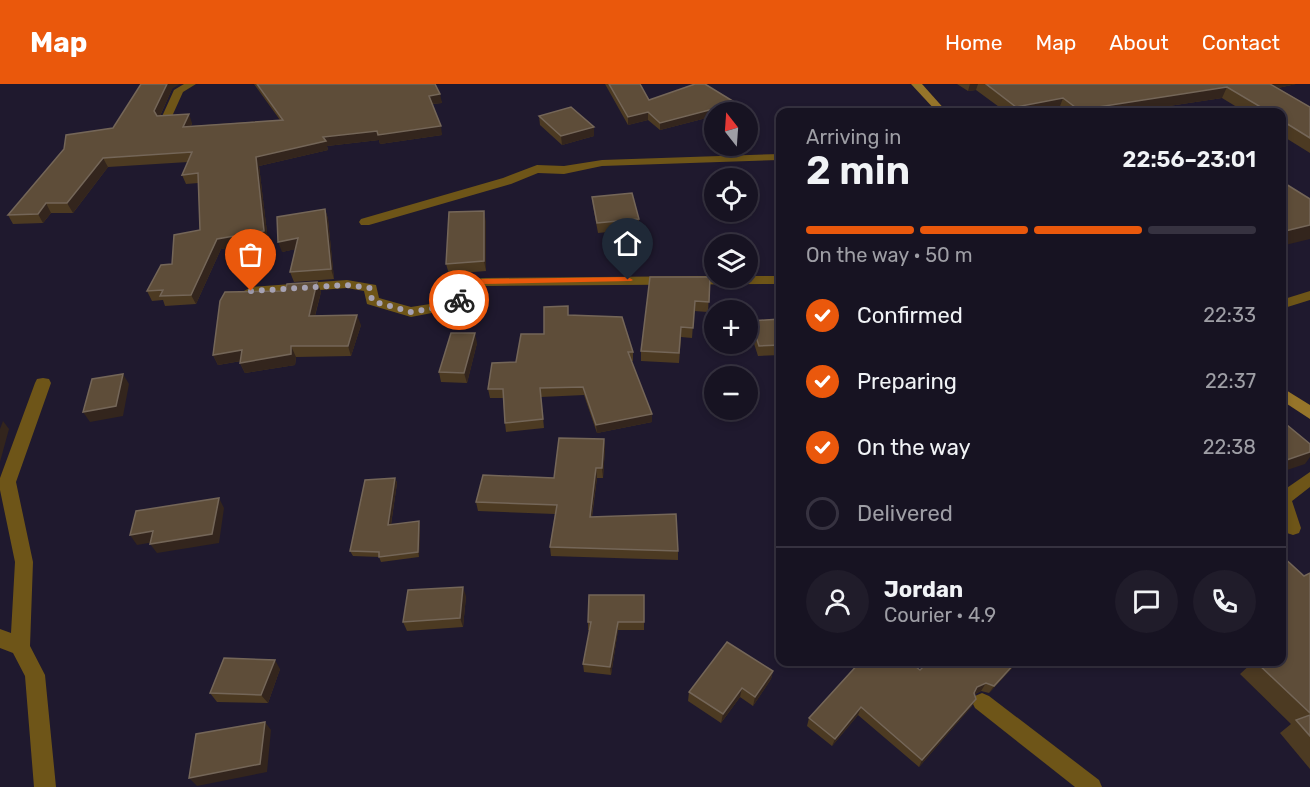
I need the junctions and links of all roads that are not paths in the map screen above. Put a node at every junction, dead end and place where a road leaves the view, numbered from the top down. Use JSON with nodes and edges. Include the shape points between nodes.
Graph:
{"nodes":[{"id":1,"x":191,"y":84,"type":"edge"},
{"id":2,"x":916,"y":84,"type":"edge"},
{"id":3,"x":938,"y":108,"type":"edge"},
{"id":4,"x":165,"y":121,"type":"edge"},
{"id":5,"x":776,"y":157,"type":"edge"},
{"id":6,"x":364,"y":222,"type":"dead end"},
{"id":7,"x":776,"y":280,"type":"edge"},
{"id":8,"x":251,"y":291,"type":"edge"},
{"id":9,"x":1310,"y":295,"type":"edge"},
{"id":10,"x":1286,"y":302,"type":"edge"},
{"id":11,"x":43,"y":383,"type":"dead end"},
{"id":12,"x":1286,"y":396,"type":"edge"},
{"id":13,"x":1310,"y":413,"type":"edge"},
{"id":14,"x":1310,"y":478,"type":"edge"},
{"id":15,"x":1286,"y":497,"type":"edge"},
{"id":16,"x":1286,"y":508,"type":"edge"},
{"id":17,"x":1293,"y":528,"type":"dead end"},
{"id":18,"x":0,"y":638,"type":"edge"},
{"id":19,"x":20,"y":647,"type":"junction"},
{"id":20,"x":982,"y":702,"type":"dead end"},
{"id":21,"x":45,"y":787,"type":"edge"},
{"id":22,"x":1092,"y":787,"type":"edge"}],
"edges":[{"from":1,"to":4,"type":"lane","via":[[179,90]]},
{"from":2,"to":3,"type":"main road"},
{"from":5,"to":6,"type":"street","via":[[602,163],[564,170],[537,168],[507,181]]},
{"from":7,"to":8,"type":"street","via":[[482,282],[453,305],[411,312],[372,301],[370,288],[347,285]]},
{"from":9,"to":10,"type":"street"},
{"from":11,"to":19,"type":"street","via":[[7,482],[24,562]]},
{"from":12,"to":13,"type":"main road"},
{"from":14,"to":15,"type":"lane"},
{"from":16,"to":17,"type":"lane"},
{"from":18,"to":19,"type":"street"},
{"from":19,"to":21,"type":"street","via":[[35,675]]},
{"from":20,"to":22,"type":"lane"}]}
